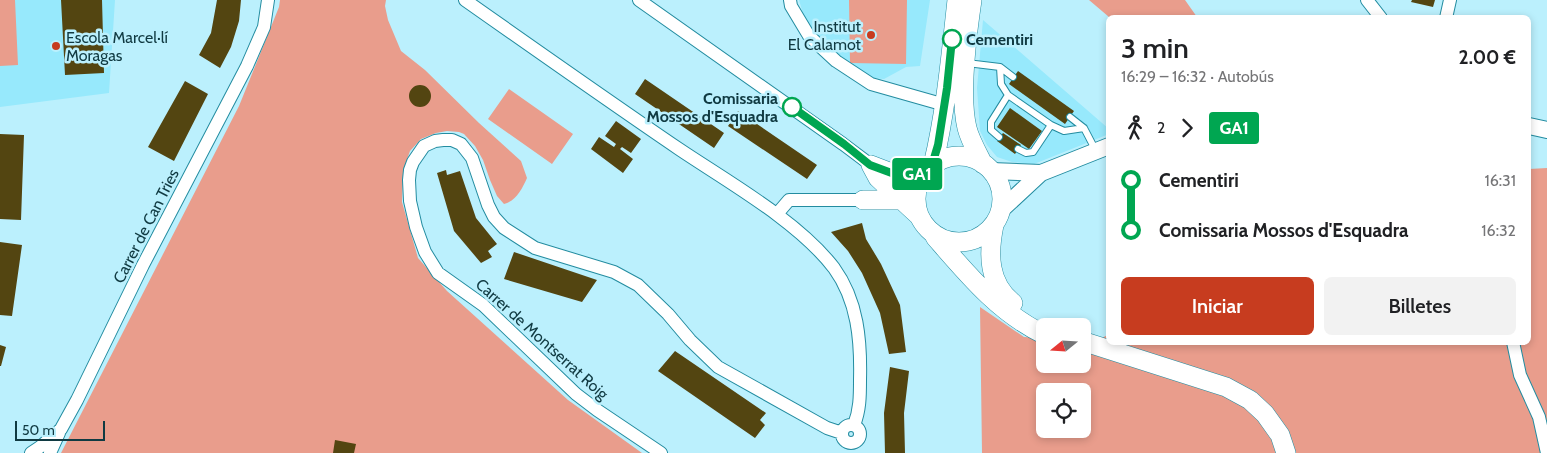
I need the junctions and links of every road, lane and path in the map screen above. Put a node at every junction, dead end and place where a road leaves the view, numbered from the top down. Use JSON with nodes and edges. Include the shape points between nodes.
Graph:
{"nodes":[{"id":1,"x":268,"y":0,"type":"edge"},
{"id":2,"x":465,"y":0,"type":"edge"},
{"id":3,"x":639,"y":0,"type":"edge"},
{"id":4,"x":790,"y":0,"type":"edge"},
{"id":5,"x":957,"y":0,"type":"edge"},
{"id":6,"x":972,"y":0,"type":"edge"},
{"id":7,"x":1367,"y":0,"type":"edge"},
{"id":8,"x":1450,"y":0,"type":"edge"},
{"id":9,"x":1379,"y":15,"type":"edge"},
{"id":10,"x":1447,"y":15,"type":"edge"},
{"id":11,"x":966,"y":63,"type":"junction"},
{"id":12,"x":1000,"y":67,"type":"junction"},
{"id":13,"x":1013,"y":77,"type":"dead end"},
{"id":14,"x":1008,"y":95,"type":"junction"},
{"id":15,"x":944,"y":105,"type":"junction"},
{"id":16,"x":1070,"y":117,"type":"dead end"},
{"id":17,"x":1051,"y":125,"type":"junction"},
{"id":18,"x":1531,"y":126,"type":"edge"},
{"id":19,"x":1084,"y":128,"type":"junction"},
{"id":20,"x":1547,"y":130,"type":"edge"},
{"id":21,"x":1000,"y":137,"type":"dead end"},
{"id":22,"x":1018,"y":149,"type":"dead end"},
{"id":23,"x":1102,"y":149,"type":"edge"},
{"id":24,"x":987,"y":167,"type":"junction"},
{"id":25,"x":928,"y":169,"type":"junction"},
{"id":26,"x":874,"y":172,"type":"junction"},
{"id":27,"x":1042,"y":173,"type":"junction"},
{"id":28,"x":863,"y":200,"type":"junction"},
{"id":29,"x":901,"y":200,"type":"junction"},
{"id":30,"x":777,"y":214,"type":"junction"},
{"id":31,"x":918,"y":215,"type":"junction"},
{"id":32,"x":997,"y":218,"type":"junction"},
{"id":33,"x":932,"y":234,"type":"junction"},
{"id":34,"x":1036,"y":320,"type":"edge"},
{"id":35,"x":1036,"y":330,"type":"edge"},
{"id":36,"x":1091,"y":344,"type":"edge"},
{"id":37,"x":1514,"y":345,"type":"edge"},
{"id":38,"x":1091,"y":352,"type":"edge"},
{"id":39,"x":854,"y":424,"type":"junction"},
{"id":40,"x":61,"y":428,"type":"junction"},
{"id":41,"x":842,"y":433,"type":"junction"},
{"id":42,"x":856,"y":448,"type":"edge"},
{"id":43,"x":31,"y":453,"type":"edge"},
{"id":44,"x":50,"y":453,"type":"edge"},
{"id":45,"x":661,"y":453,"type":"edge"},
{"id":46,"x":1277,"y":453,"type":"edge"},
{"id":47,"x":1286,"y":453,"type":"edge"},
{"id":48,"x":1547,"y":453,"type":"edge"}],
"edges":[{"from":1,"to":40,"type":"street","name":"Carrer de Can Tries","via":[[264,27],[247,66]]},
{"from":2,"to":30,"type":"street"},
{"from":3,"to":26,"type":"street","via":[[844,144]]},
{"from":4,"to":15,"type":"street","via":[[809,36],[836,61],[871,84]]},
{"from":5,"to":15,"type":"main road"},
{"from":6,"to":11,"type":"main road"},
{"from":7,"to":9,"type":"street"},
{"from":8,"to":10,"type":"street"},
{"from":11,"to":12,"type":"lane"},
{"from":11,"to":24,"type":"main road","via":[[967,128]]},
{"from":12,"to":13,"type":"lane"},
{"from":12,"to":14,"type":"lane","via":[[1001,84]]},
{"from":14,"to":17,"type":"lane"},
{"from":14,"to":21,"type":"lane","via":[[991,122],[991,130]]},
{"from":15,"to":25,"type":"main road","via":[[938,145]]},
{"from":16,"to":19,"type":"lane"},
{"from":17,"to":19,"type":"lane","via":[[1064,130]]},
{"from":17,"to":22,"type":"lane","via":[[1033,152]]},
{"from":18,"to":20,"type":"street"},
{"from":19,"to":23,"type":"lane"},
{"from":23,"to":27,"type":"street"},
{"from":24,"to":25,"type":"main road","via":[[968,157],[958,156],[947,158]]},
{"from":24,"to":27,"type":"street"},
{"from":24,"to":32,"type":"main road","via":[[1001,190]]},
{"from":25,"to":26,"type":"main road","via":[[897,175]]},
{"from":25,"to":31,"type":"main road","via":[[920,179],[916,193]]},
{"from":26,"to":28,"type":"main road","via":[[873,191]]},
{"from":26,"to":29,"type":"main road"},
{"from":27,"to":32,"type":"street"},
{"from":28,"to":29,"type":"main road"},
{"from":28,"to":30,"type":"street","via":[[789,200]]},
{"from":29,"to":31,"type":"main road"},
{"from":30,"to":39,"type":"street","via":[[834,268],[848,296],[858,328],[860,350],[860,407]]},
{"from":31,"to":33,"type":"main road"},
{"from":32,"to":33,"type":"main road","via":[[982,236],[962,243],[946,241]]},
{"from":32,"to":34,"type":"main road","via":[[991,240],[991,260],[997,286],[1009,300]]},
{"from":33,"to":35,"type":"main road","via":[[980,288],[1002,308]]},
{"from":36,"to":47,"type":"main road","via":[[1226,387],[1250,400],[1280,434]]},
{"from":37,"to":48,"type":"street","via":[[1520,375],[1539,417]]},
{"from":38,"to":46,"type":"main road","via":[[1220,393],[1244,406],[1271,436]]},
{"from":39,"to":41,"type":"street","via":[[846,426]]},
{"from":39,"to":42,"type":"street","via":[[861,433]]},
{"from":40,"to":43,"type":"street","name":"Carrer de Can Tries"},
{"from":40,"to":44,"type":"street"},
{"from":41,"to":42,"type":"street","name":"Carrer de Montserrat Roig","via":[[845,441]]},
{"from":41,"to":45,"type":"street","name":"Carrer de Montserrat Roig","via":[[827,428],[718,366],[638,285],[614,272],[535,248],[504,228],[494,217],[472,158],[461,144],[443,140],[424,146],[410,170],[410,201],[425,252],[438,273],[476,299],[583,399]]}]}
